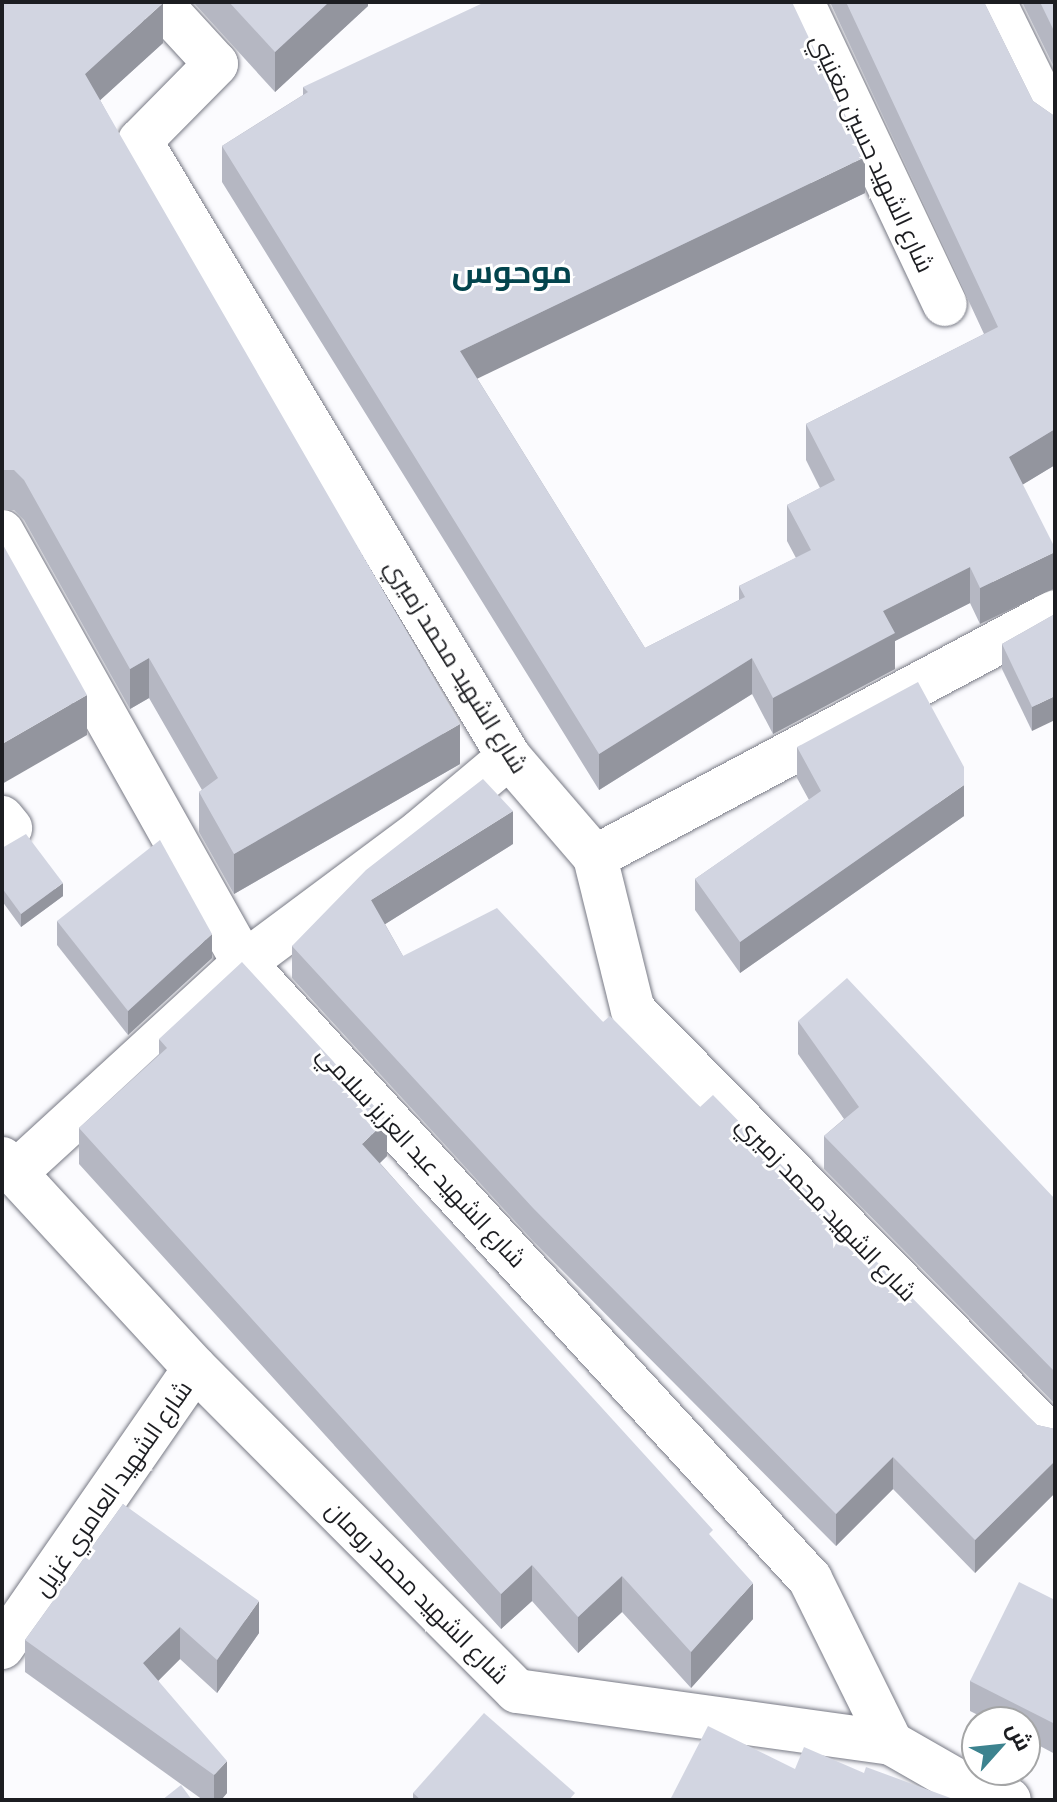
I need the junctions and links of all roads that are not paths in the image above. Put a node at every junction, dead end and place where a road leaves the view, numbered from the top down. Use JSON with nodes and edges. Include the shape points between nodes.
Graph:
{"nodes":[{"id":1,"x":159,"y":2,"type":"edge"},
{"id":2,"x":802,"y":2,"type":"edge"},
{"id":3,"x":994,"y":2,"type":"edge"},
{"id":4,"x":1055,"y":126,"type":"edge"},
{"id":5,"x":945,"y":304,"type":"dead end"},
{"id":6,"x":2,"y":532,"type":"edge"},
{"id":7,"x":1055,"y":612,"type":"edge"},
{"id":8,"x":509,"y":757,"type":"junction"},
{"id":9,"x":595,"y":857,"type":"junction"},
{"id":10,"x":244,"y":963,"type":"junction"},
{"id":11,"x":9,"y":1165,"type":"edge"},
{"id":12,"x":195,"y":1368,"type":"junction"},
{"id":13,"x":1055,"y":1440,"type":"edge"},
{"id":14,"x":2,"y":1647,"type":"edge"},
{"id":15,"x":891,"y":1743,"type":"junction"},
{"id":16,"x":995,"y":1798,"type":"edge"}],
"edges":[{"from":1,"to":8,"type":"street","name":"شارع الشهيد محمد زميري","via":[[216,64],[140,141]]},
{"from":2,"to":5,"type":"street","name":"شارع الشهيد حسين مغنيني"},
{"from":3,"to":4,"type":"street"},
{"from":6,"to":10,"type":"street","name":"شارع الشهيد عبد العزيز سلامي"},
{"from":7,"to":9,"type":"street"},
{"from":8,"to":9,"type":"street","name":"شارع الشهيد محمد زميري"},
{"from":8,"to":10,"type":"street","via":[[421,831]]},
{"from":9,"to":13,"type":"street","name":"شارع الشهيد محمد زميري","via":[[633,1010]]},
{"from":10,"to":11,"type":"street"},
{"from":10,"to":15,"type":"street","name":"شارع الشهيد عبد العزيز سلامي","via":[[810,1579]]},
{"from":11,"to":12,"type":"street","name":"شارع الشهيد محمد رومان"},
{"from":12,"to":14,"type":"street","name":"شارع الشهيد العامري غزيل"},
{"from":12,"to":15,"type":"street","name":"شارع الشهيد محمد رومان","via":[[517,1691]]},
{"from":15,"to":16,"type":"street","name":"شارع الشهيد محمد رومان"}]}
